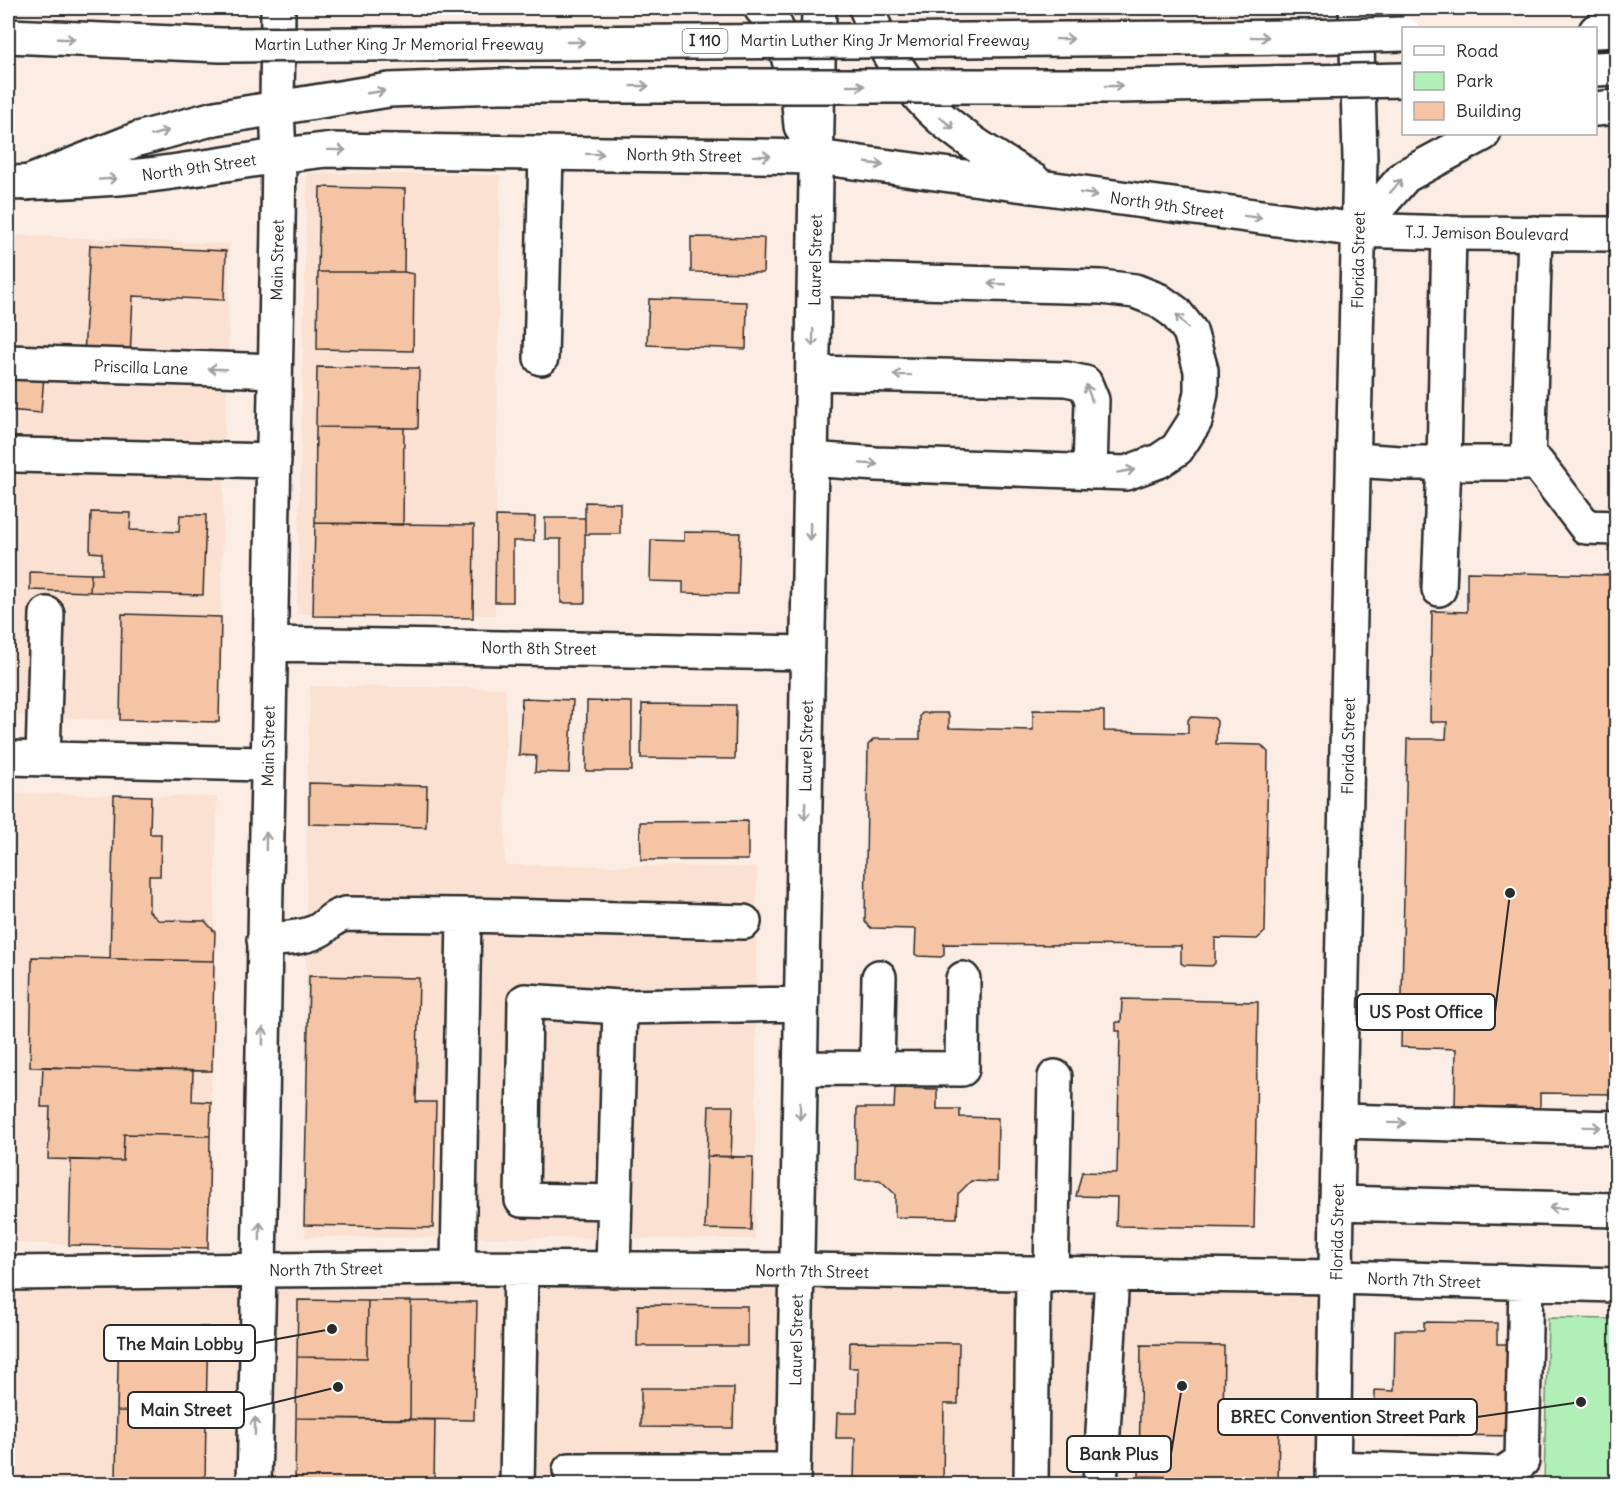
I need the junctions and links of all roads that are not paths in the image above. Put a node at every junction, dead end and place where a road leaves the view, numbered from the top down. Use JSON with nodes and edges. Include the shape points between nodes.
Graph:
{"nodes":[{"id":1,"x":278,"y":8,"type":"edge"},
{"id":2,"x":761,"y":8,"type":"edge"},
{"id":3,"x":819,"y":8,"type":"edge"},
{"id":4,"x":866,"y":8,"type":"edge"},
{"id":5,"x":1356,"y":8,"type":"edge"},
{"id":6,"x":1617,"y":30,"type":"edge"},
{"id":7,"x":1597,"y":31,"type":"edge"},
{"id":8,"x":1402,"y":34,"type":"edge"},
{"id":9,"x":8,"y":36,"type":"edge"},
{"id":10,"x":1617,"y":68,"type":"edge"},
{"id":11,"x":1597,"y":69,"type":"edge"},
{"id":12,"x":1402,"y":80,"type":"edge"},
{"id":13,"x":277,"y":109,"type":"junction"},
{"id":14,"x":1481,"y":135,"type":"edge"},
{"id":15,"x":546,"y":153,"type":"junction"},
{"id":16,"x":279,"y":155,"type":"junction"},
{"id":17,"x":817,"y":157,"type":"junction"},
{"id":18,"x":17,"y":183,"type":"edge"},
{"id":19,"x":1047,"y":188,"type":"junction"},
{"id":20,"x":1358,"y":230,"type":"junction"},
{"id":21,"x":1449,"y":233,"type":"junction"},
{"id":22,"x":1535,"y":233,"type":"junction"},
{"id":23,"x":1617,"y":234,"type":"edge"},
{"id":24,"x":814,"y":279,"type":"junction"},
{"id":25,"x":541,"y":358,"type":"dead end"},
{"id":26,"x":8,"y":362,"type":"edge"},
{"id":27,"x":275,"y":371,"type":"junction"},
{"id":28,"x":813,"y":373,"type":"junction"},
{"id":29,"x":16,"y":455,"type":"dead end"},
{"id":30,"x":811,"y":459,"type":"junction"},
{"id":31,"x":1354,"y":460,"type":"junction"},
{"id":32,"x":274,"y":461,"type":"junction"},
{"id":33,"x":1444,"y":463,"type":"junction"},
{"id":34,"x":1528,"y":463,"type":"junction"},
{"id":35,"x":1090,"y":472,"type":"junction"},
{"id":36,"x":1617,"y":528,"type":"edge"},
{"id":37,"x":1439,"y":589,"type":"dead end"},
{"id":38,"x":47,"y":615,"type":"dead end"},
{"id":39,"x":270,"y":644,"type":"junction"},
{"id":40,"x":808,"y":653,"type":"junction"},
{"id":41,"x":8,"y":758,"type":"edge"},
{"id":42,"x":43,"y":759,"type":"junction"},
{"id":43,"x":268,"y":764,"type":"junction"},
{"id":44,"x":464,"y":915,"type":"junction"},
{"id":45,"x":744,"y":922,"type":"dead end"},
{"id":46,"x":264,"y":940,"type":"junction"},
{"id":47,"x":879,"y":977,"type":"dead end"},
{"id":48,"x":963,"y":979,"type":"dead end"},
{"id":49,"x":801,"y":1004,"type":"junction"},
{"id":50,"x":620,"y":1006,"type":"junction"},
{"id":51,"x":801,"y":1068,"type":"junction"},
{"id":52,"x":877,"y":1069,"type":"junction"},
{"id":53,"x":1055,"y":1077,"type":"dead end"},
{"id":54,"x":1339,"y":1121,"type":"junction"},
{"id":55,"x":1617,"y":1128,"type":"edge"},
{"id":56,"x":614,"y":1202,"type":"junction"},
{"id":57,"x":1337,"y":1203,"type":"junction"},
{"id":58,"x":1617,"y":1210,"type":"edge"},
{"id":59,"x":458,"y":1268,"type":"junction"},
{"id":60,"x":521,"y":1269,"type":"junction"},
{"id":61,"x":259,"y":1270,"type":"junction"},
{"id":62,"x":613,"y":1270,"type":"junction"},
{"id":63,"x":797,"y":1270,"type":"junction"},
{"id":64,"x":8,"y":1273,"type":"edge"},
{"id":65,"x":1042,"y":1274,"type":"junction"},
{"id":66,"x":1112,"y":1275,"type":"junction"},
{"id":67,"x":1336,"y":1277,"type":"junction"},
{"id":68,"x":1526,"y":1283,"type":"junction"},
{"id":69,"x":1617,"y":1285,"type":"edge"},
{"id":70,"x":570,"y":1470,"type":"dead end"},
{"id":71,"x":1333,"y":1476,"type":"edge"},
{"id":72,"x":710,"y":1477,"type":"edge"},
{"id":73,"x":793,"y":1477,"type":"edge"},
{"id":74,"x":254,"y":1485,"type":"edge"},
{"id":75,"x":517,"y":1485,"type":"edge"},
{"id":76,"x":1031,"y":1485,"type":"edge"},
{"id":77,"x":1100,"y":1485,"type":"edge"}],
"edges":[{"from":1,"to":13,"type":"main road","name":"Main Street"},
{"from":2,"to":17,"type":"main road","via":[[775,25],[788,56],[798,93],[801,126]]},
{"from":3,"to":17,"type":"main road","name":"Laurel Street"},
{"from":4,"to":19,"type":"main road","one_way":true,"via":[[891,57],[930,108],[998,159]]},
{"from":5,"to":20,"type":"main road","name":"Florida Street"},
{"from":6,"to":7,"type":"main road"},
{"from":9,"to":8,"type":"main road","name":"Martin Luther King Jr Memorial Freeway","number":"I 110","one_way":true,"bridge":true,"via":[[221,45]]},
{"from":10,"to":11,"type":"main road"},
{"from":13,"to":12,"type":"main road","one_way":true,"bridge":true,"via":[[389,90],[498,86],[1109,86]]},
{"from":13,"to":16,"type":"main road","name":"Main Street"},
{"from":18,"to":13,"type":"main road","one_way":true,"via":[[138,139],[214,118]]},
{"from":20,"to":14,"type":"main road","one_way":true,"via":[[1405,176]]},
{"from":16,"to":15,"type":"main road","name":"North 9th Street","one_way":true,"via":[[326,150]]},
{"from":15,"to":17,"type":"main road","name":"North 9th Street","one_way":true},
{"from":15,"to":25,"type":"main road"},
{"from":18,"to":16,"type":"main road","name":"North 9th Street","one_way":true,"via":[[142,176]]},
{"from":16,"to":27,"type":"main road","name":"Main Street"},
{"from":17,"to":19,"type":"main road","name":"North 9th Street","one_way":true},
{"from":17,"to":24,"type":"main road","name":"Laurel Street"},
{"from":19,"to":20,"type":"main road","name":"North 9th Street","one_way":true},
{"from":20,"to":21,"type":"main road","name":"T.J. Jemison Boulevard"},
{"from":20,"to":31,"type":"main road","name":"Florida Street"},
{"from":21,"to":22,"type":"main road","name":"T.J. Jemison Boulevard"},
{"from":21,"to":33,"type":"main road"},
{"from":22,"to":23,"type":"main road","name":"T.J. Jemison Boulevard"},
{"from":22,"to":34,"type":"main road"},
{"from":24,"to":28,"type":"main road","name":"Laurel Street","one_way":true},
{"from":35,"to":24,"type":"main road","one_way":true,"via":[[1126,473],[1159,461],[1177,449],[1195,421],[1202,392],[1201,370],[1190,331],[1175,312],[1158,300],[1135,291],[1101,287]]},
{"from":27,"to":26,"type":"main road","name":"Priscilla Lane","one_way":true},
{"from":27,"to":32,"type":"main road","name":"Main Street"},
{"from":28,"to":30,"type":"main road","name":"Laurel Street"},
{"from":35,"to":28,"type":"main road","one_way":true,"via":[[1092,400],[1085,383],[1066,379]]},
{"from":29,"to":32,"type":"main road"},
{"from":30,"to":35,"type":"main road","one_way":true},
{"from":30,"to":40,"type":"main road","name":"Laurel Street","one_way":true},
{"from":31,"to":33,"type":"main road"},
{"from":31,"to":54,"type":"main road","name":"Florida Street"},
{"from":32,"to":39,"type":"main road","name":"Main Street"},
{"from":33,"to":34,"type":"main road"},
{"from":33,"to":37,"type":"main road"},
{"from":34,"to":36,"type":"main road","via":[[1537,463],[1586,527]]},
{"from":38,"to":42,"type":"main road"},
{"from":39,"to":40,"type":"main road","name":"North 8th Street"},
{"from":39,"to":43,"type":"main road","name":"Main Street"},
{"from":40,"to":49,"type":"main road","name":"Laurel Street","one_way":true},
{"from":41,"to":42,"type":"main road"},
{"from":42,"to":43,"type":"main road"},
{"from":46,"to":43,"type":"main road","name":"Main Street","one_way":true},
{"from":44,"to":45,"type":"main road"},
{"from":44,"to":46,"type":"main road","via":[[345,914],[306,935]]},
{"from":44,"to":59,"type":"main road"},
{"from":61,"to":46,"type":"main road","name":"Main Street","one_way":true},
{"from":47,"to":52,"type":"main road"},
{"from":48,"to":52,"type":"main road","via":[[962,1070]]},
{"from":49,"to":50,"type":"main road"},
{"from":49,"to":51,"type":"main road","name":"Laurel Street"},
{"from":50,"to":56,"type":"main road"},
{"from":50,"to":56,"type":"main road","via":[[525,1001],[522,1200]]},
{"from":51,"to":52,"type":"main road"},
{"from":51,"to":63,"type":"main road","name":"Laurel Street","one_way":true},
{"from":53,"to":65,"type":"main road"},
{"from":54,"to":55,"type":"main road","one_way":true},
{"from":54,"to":57,"type":"main road","name":"Florida Street"},
{"from":56,"to":62,"type":"main road"},
{"from":58,"to":57,"type":"main road","one_way":true},
{"from":57,"to":67,"type":"main road","name":"Florida Street"},
{"from":59,"to":60,"type":"main road","name":"North 7th Street"},
{"from":59,"to":61,"type":"main road","name":"North 7th Street"},
{"from":60,"to":62,"type":"main road","name":"North 7th Street"},
{"from":60,"to":75,"type":"main road"},
{"from":61,"to":64,"type":"main road","name":"North 7th Street"},
{"from":74,"to":61,"type":"main road","name":"Main Street","one_way":true},
{"from":62,"to":63,"type":"main road","name":"North 7th Street"},
{"from":63,"to":65,"type":"main road","name":"North 7th Street"},
{"from":63,"to":73,"type":"main road","name":"Laurel Street"},
{"from":65,"to":66,"type":"main road","name":"North 7th Street"},
{"from":65,"to":76,"type":"main road"},
{"from":66,"to":67,"type":"main road","name":"North 7th Street"},
{"from":66,"to":77,"type":"main road"},
{"from":67,"to":68,"type":"main road","name":"North 7th Street"},
{"from":67,"to":71,"type":"main road","name":"Florida Street"},
{"from":68,"to":69,"type":"main road","name":"North 7th Street"},
{"from":68,"to":71,"type":"main road","via":[[1522,1461],[1502,1474]]},
{"from":70,"to":72,"type":"main road"},
{"from":72,"to":73,"type":"main road"}]}
